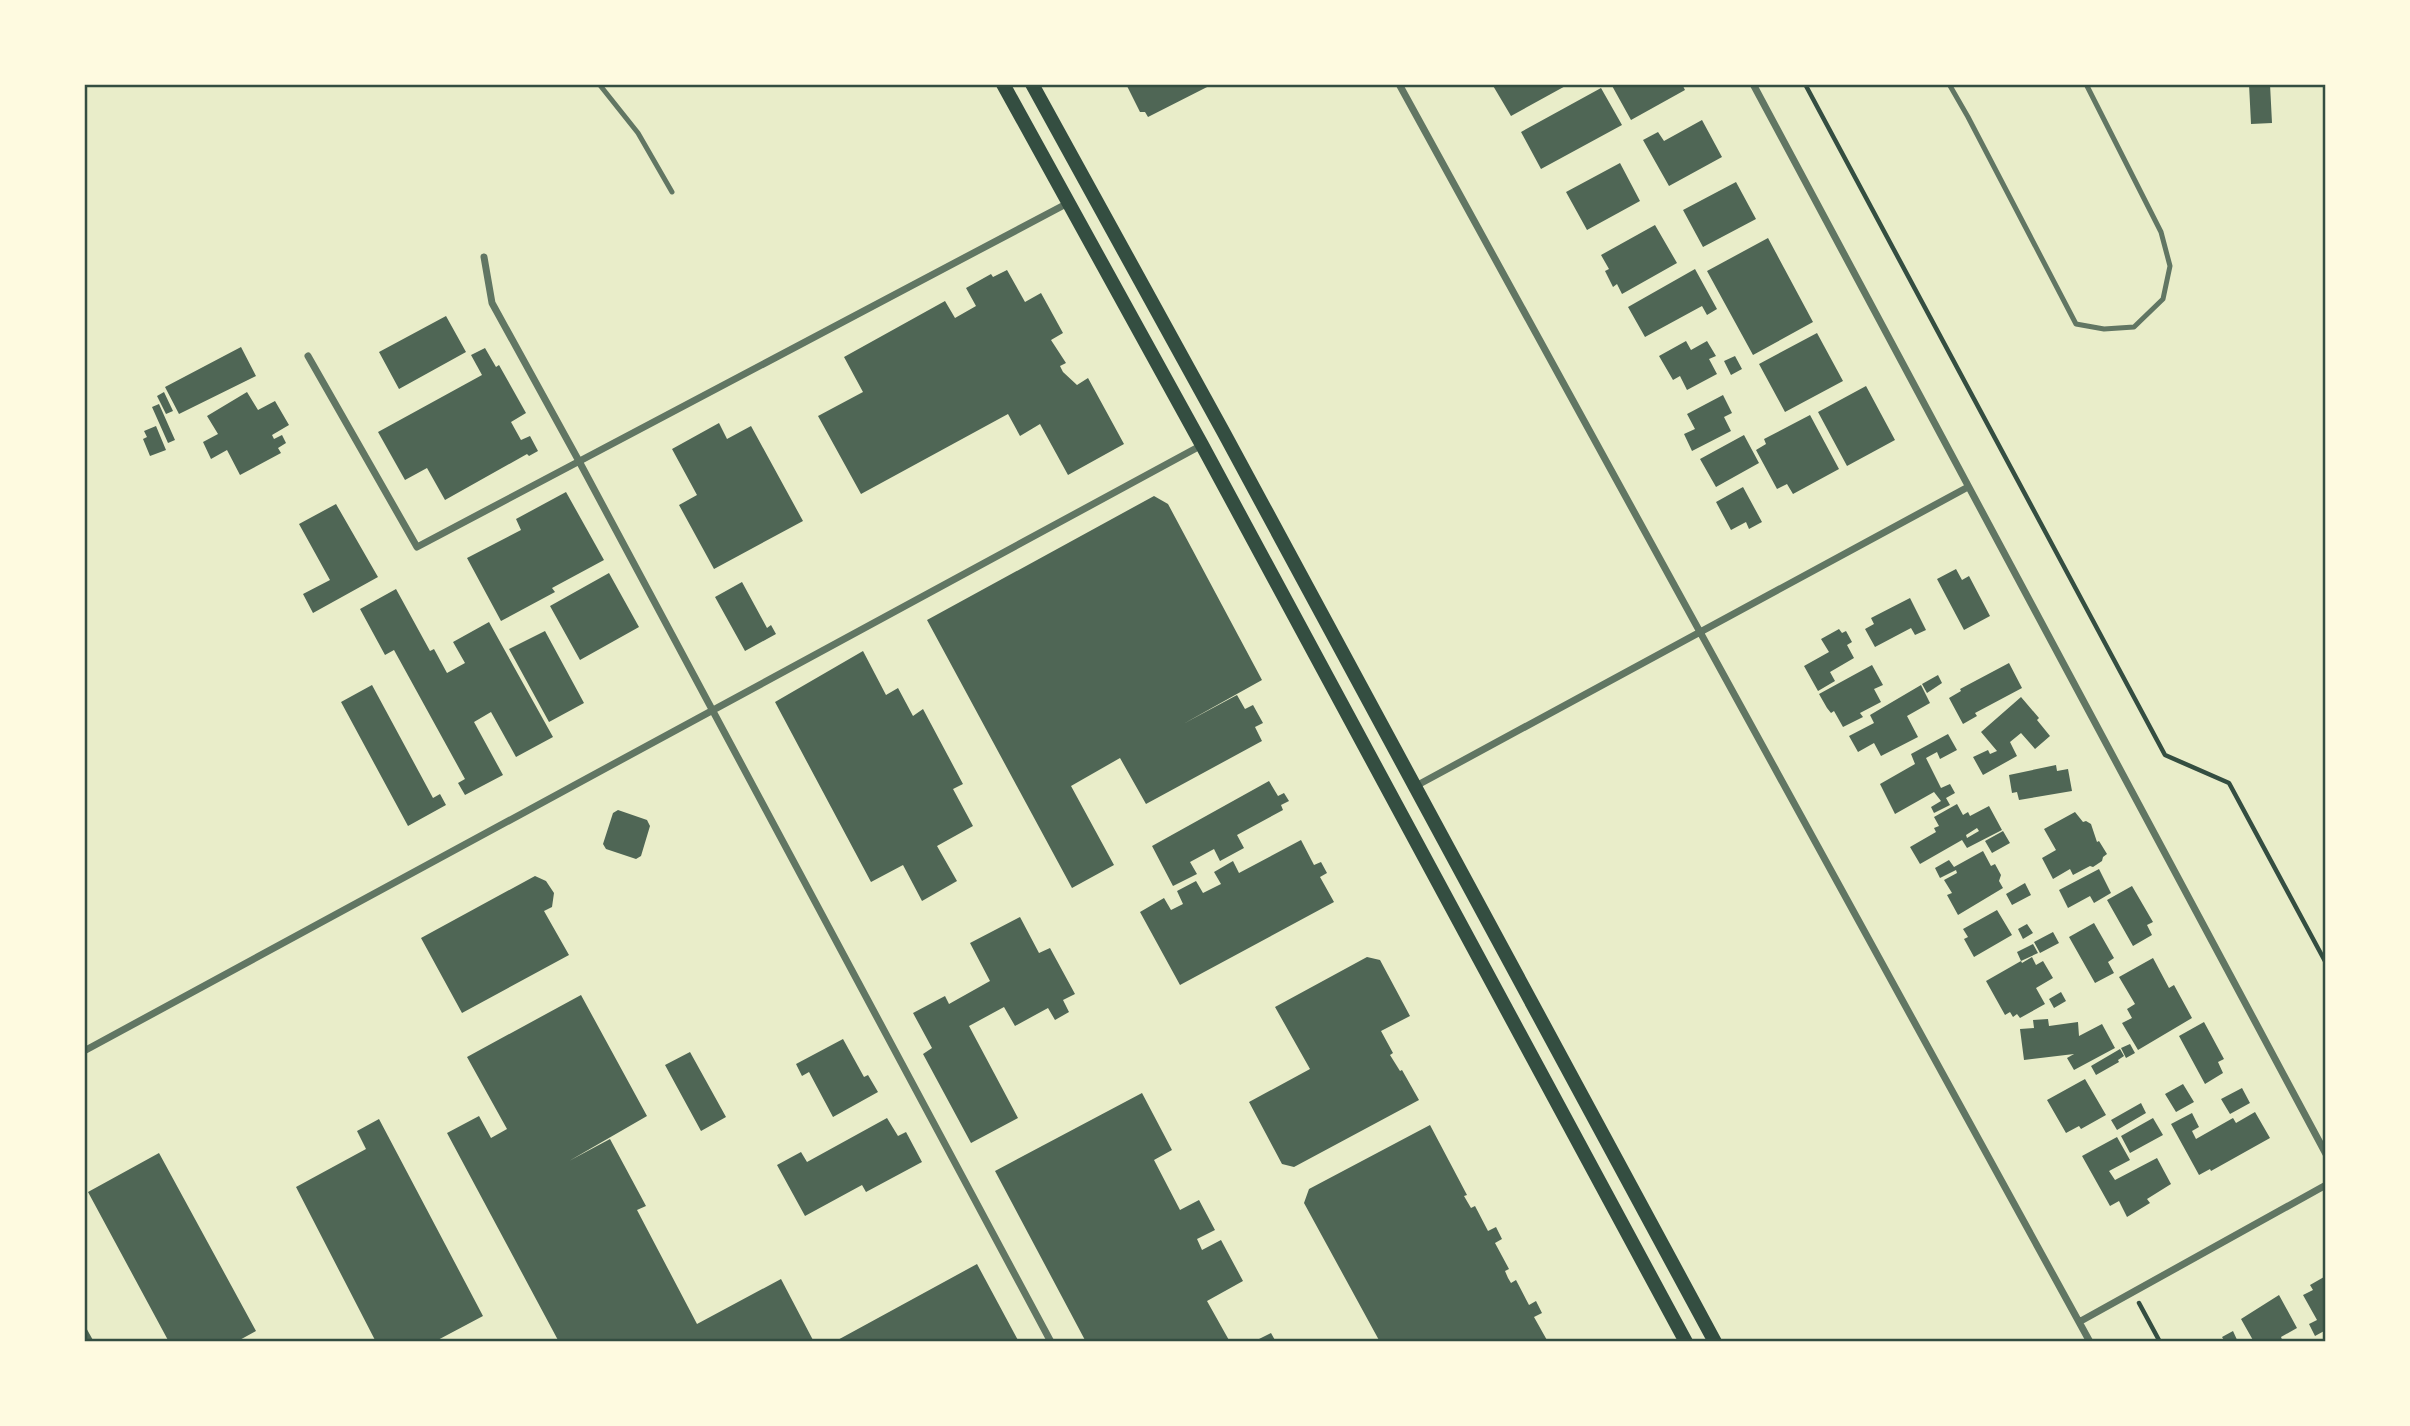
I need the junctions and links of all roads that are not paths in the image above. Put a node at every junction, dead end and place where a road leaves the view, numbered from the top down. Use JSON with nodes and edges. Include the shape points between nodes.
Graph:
{"nodes":[{"id":1,"x":598,"y":84,"type":"edge"},
{"id":2,"x":1003,"y":84,"type":"edge"},
{"id":3,"x":1032,"y":84,"type":"edge"},
{"id":4,"x":1399,"y":84,"type":"edge"},
{"id":5,"x":1753,"y":84,"type":"edge"},
{"id":6,"x":1949,"y":84,"type":"edge"},
{"id":7,"x":2086,"y":84,"type":"edge"},
{"id":8,"x":1091,"y":190,"type":"junction"},
{"id":9,"x":672,"y":192,"type":"dead end"},
{"id":10,"x":1068,"y":203,"type":"junction"},
{"id":11,"x":484,"y":257,"type":"dead end"},
{"id":12,"x":308,"y":356,"type":"dead end"},
{"id":13,"x":1224,"y":433,"type":"junction"},
{"id":14,"x":1202,"y":445,"type":"junction"},
{"id":15,"x":580,"y":463,"type":"junction"},
{"id":16,"x":1968,"y":487,"type":"junction"},
{"id":17,"x":1701,"y":632,"type":"junction"},
{"id":18,"x":711,"y":711,"type":"junction"},
{"id":19,"x":1414,"y":787,"type":"junction"},
{"id":20,"x":1392,"y":799,"type":"junction"},
{"id":21,"x":84,"y":1051,"type":"edge"},
{"id":22,"x":2326,"y":1154,"type":"edge"},
{"id":23,"x":2326,"y":1185,"type":"edge"},
{"id":24,"x":2079,"y":1322,"type":"junction"},
{"id":25,"x":1051,"y":1342,"type":"edge"},
{"id":26,"x":1686,"y":1342,"type":"edge"},
{"id":27,"x":1715,"y":1342,"type":"edge"},
{"id":28,"x":2090,"y":1342,"type":"edge"}],
"edges":[{"from":1,"to":9,"type":"lane","via":[[638,133]]},
{"from":2,"to":10,"type":"main road"},
{"from":3,"to":8,"type":"main road"},
{"from":4,"to":17,"type":"street"},
{"from":5,"to":16,"type":"street"},
{"from":6,"to":7,"type":"lane","via":[[2076,324],[2104,329],[2134,327],[2163,299],[2170,266],[2161,232]]},
{"from":8,"to":10,"type":"main road"},
{"from":8,"to":13,"type":"main road"},
{"from":10,"to":14,"type":"main road"},
{"from":10,"to":15,"type":"street"},
{"from":11,"to":15,"type":"street","via":[[492,303]]},
{"from":12,"to":15,"type":"street","via":[[417,547]]},
{"from":13,"to":14,"type":"main road"},
{"from":13,"to":19,"type":"main road"},
{"from":14,"to":18,"type":"street"},
{"from":14,"to":20,"type":"main road"},
{"from":15,"to":18,"type":"street"},
{"from":16,"to":17,"type":"street"},
{"from":16,"to":22,"type":"street"},
{"from":17,"to":19,"type":"street"},
{"from":17,"to":24,"type":"street"},
{"from":18,"to":21,"type":"street"},
{"from":18,"to":25,"type":"street"},
{"from":19,"to":20,"type":"main road"},
{"from":19,"to":27,"type":"main road"},
{"from":20,"to":26,"type":"main road"},
{"from":23,"to":24,"type":"street"},
{"from":24,"to":28,"type":"street"}]}
